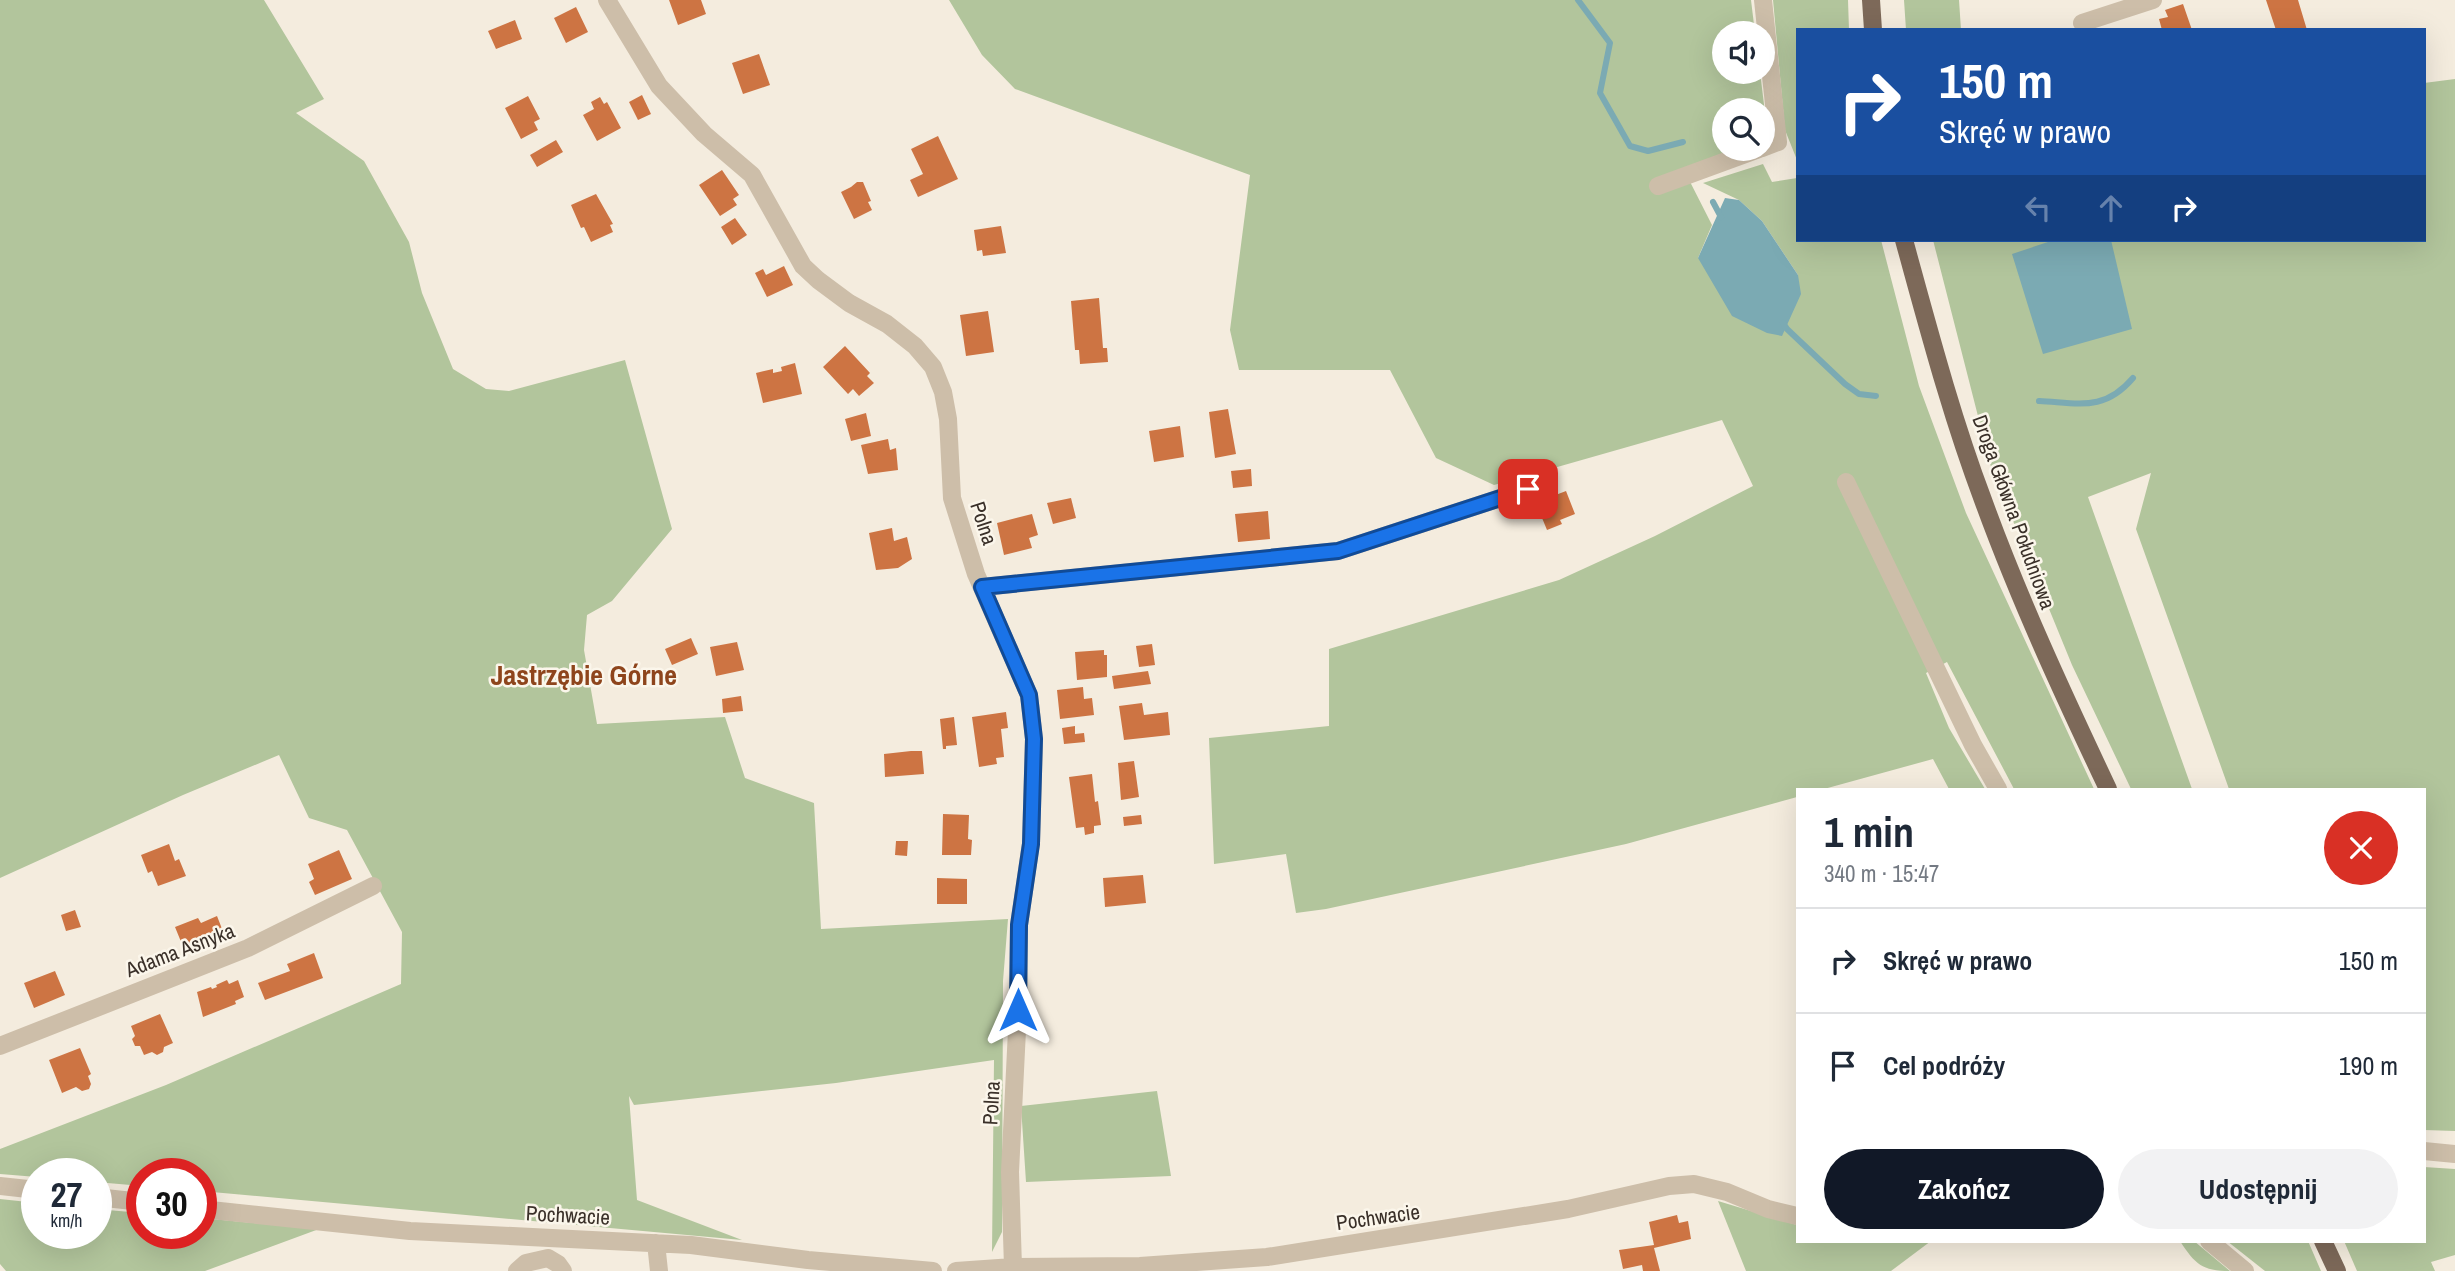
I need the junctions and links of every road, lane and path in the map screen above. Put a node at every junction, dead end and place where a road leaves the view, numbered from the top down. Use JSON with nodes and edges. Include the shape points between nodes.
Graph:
{"nodes":[{"id":1,"x":607,"y":0,"type":"edge"},
{"id":2,"x":1763,"y":0,"type":"edge"},
{"id":3,"x":1871,"y":0,"type":"edge"},
{"id":4,"x":2153,"y":0,"type":"edge"},
{"id":5,"x":2082,"y":23,"type":"dead end"},
{"id":6,"x":1873,"y":28,"type":"edge"},
{"id":7,"x":1773,"y":98,"type":"edge"},
{"id":8,"x":1775,"y":122,"type":"edge"},
{"id":9,"x":1775,"y":143,"type":"edge"},
{"id":10,"x":1726,"y":161,"type":"edge"},
{"id":11,"x":1658,"y":186,"type":"dead end"},
{"id":12,"x":1906,"y":242,"type":"edge"},
{"id":13,"x":1846,"y":482,"type":"dead end"},
{"id":14,"x":1528,"y":489,"type":"dead end"},
{"id":15,"x":982,"y":587,"type":"junction"},
{"id":16,"x":1997,"y":788,"type":"edge"},
{"id":17,"x":2108,"y":788,"type":"edge"},
{"id":18,"x":373,"y":886,"type":"dead end"},
{"id":19,"x":0,"y":1046,"type":"edge"},
{"id":20,"x":2426,"y":1151,"type":"edge"},
{"id":21,"x":2455,"y":1154,"type":"edge"},
{"id":22,"x":0,"y":1186,"type":"edge"},
{"id":23,"x":21,"y":1188,"type":"edge"},
{"id":24,"x":217,"y":1211,"type":"edge"},
{"id":25,"x":1796,"y":1216,"type":"edge"},
{"id":26,"x":656,"y":1243,"type":"junction"},
{"id":27,"x":2211,"y":1243,"type":"edge"},
{"id":28,"x":2324,"y":1243,"type":"edge"},
{"id":29,"x":1013,"y":1267,"type":"junction"},
{"id":30,"x":517,"y":1271,"type":"edge"},
{"id":31,"x":563,"y":1271,"type":"edge"},
{"id":32,"x":659,"y":1271,"type":"edge"},
{"id":33,"x":933,"y":1271,"type":"edge"},
{"id":34,"x":956,"y":1271,"type":"edge"},
{"id":35,"x":2245,"y":1271,"type":"edge"},
{"id":36,"x":2337,"y":1271,"type":"edge"}],
"edges":[{"from":1,"to":15,"type":"street","name":"Polna","via":[[659,86],[704,134],[752,175],[803,266],[849,303],[887,324],[933,367],[948,419],[951,498]]},
{"from":2,"to":7,"type":"street"},
{"from":3,"to":6,"type":"main road"},
{"from":4,"to":5,"type":"street"},
{"from":8,"to":9,"type":"street"},
{"from":10,"to":11,"type":"street"},
{"from":12,"to":17,"type":"main road","name":"Droga Główna Południowa","via":[[1928,330],[1982,499],[2027,615]]},
{"from":13,"to":16,"type":"street"},
{"from":14,"to":15,"type":"street","via":[[1338,551]]},
{"from":15,"to":29,"type":"street","name":"Polna","via":[[1029,695],[1034,739],[1031,844],[1019,925],[1010,1172]]},
{"from":18,"to":19,"type":"street","name":"Adama Asnyka","via":[[248,948]]},
{"from":20,"to":21,"type":"street"},
{"from":22,"to":23,"type":"street"},
{"from":24,"to":26,"type":"street","name":"Pochwacie","via":[[410,1231]]},
{"from":25,"to":29,"type":"street","name":"Pochwacie","via":[[1694,1184],[1267,1257],[1140,1266]]},
{"from":26,"to":32,"type":"street"},
{"from":26,"to":33,"type":"street","name":"Pochwacie"},
{"from":27,"to":35,"type":"street"},
{"from":28,"to":36,"type":"main road"},
{"from":29,"to":34,"type":"street","name":"Pochwacie"},
{"from":30,"to":31,"type":"street","via":[[526,1263],[548,1258]]}]}
